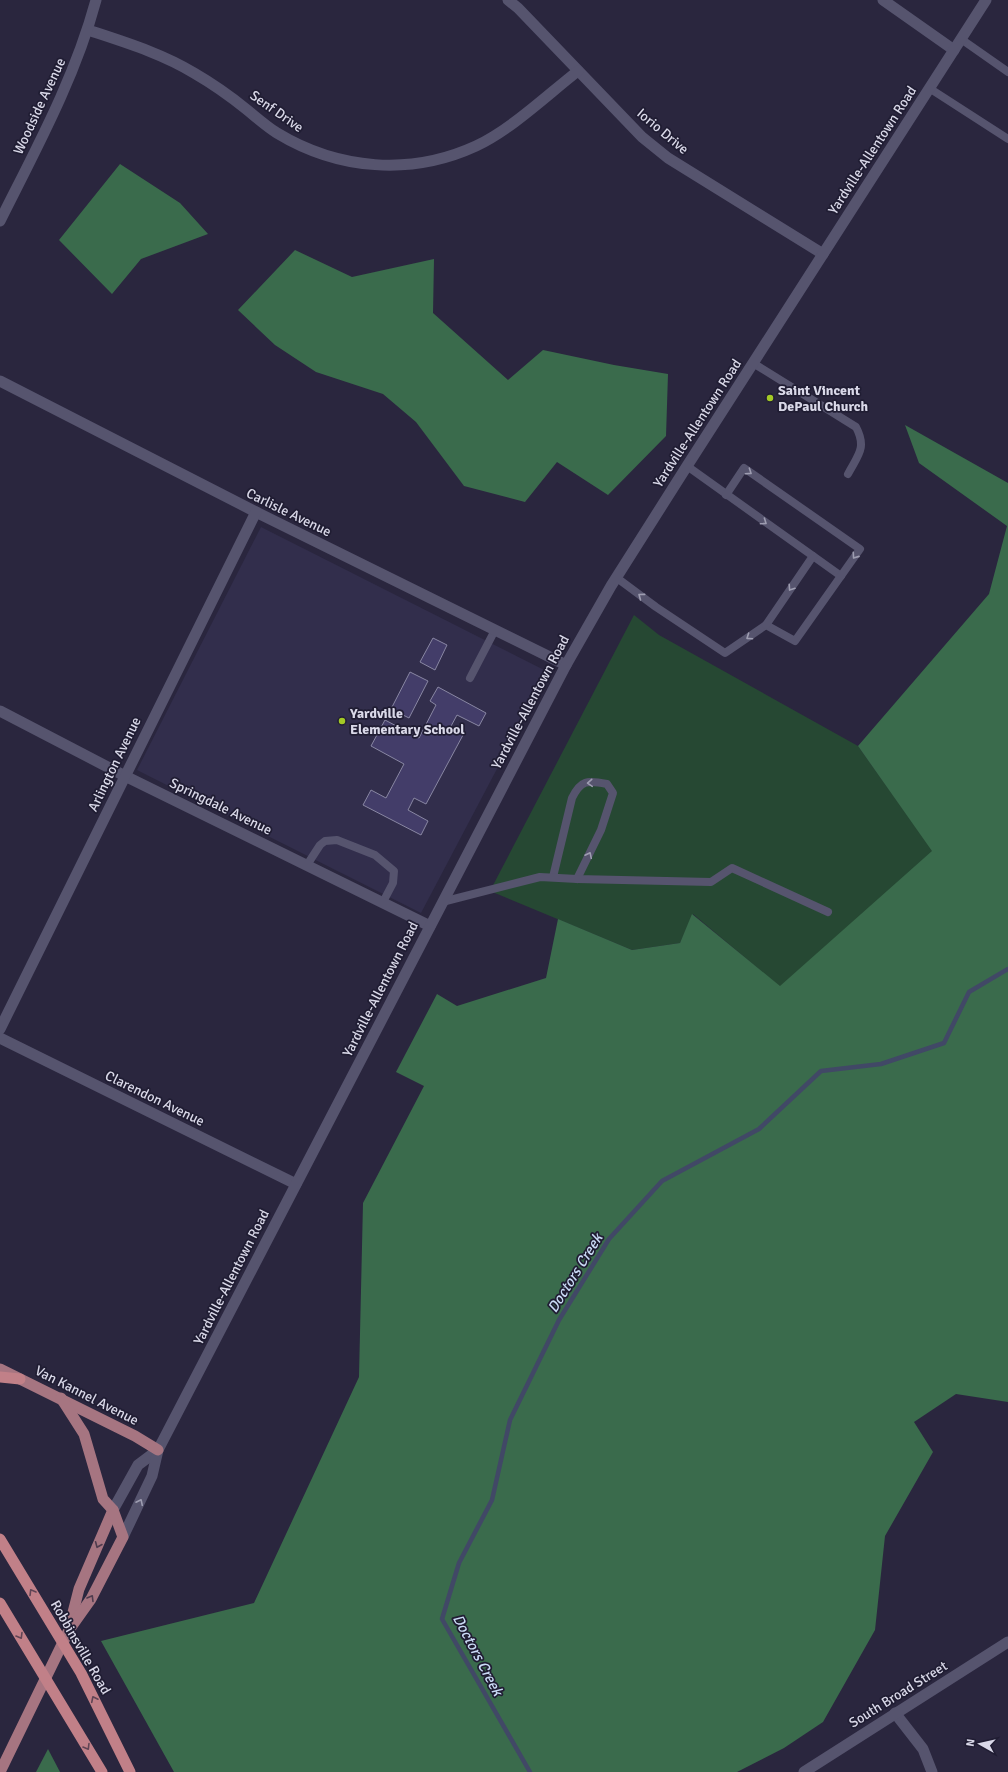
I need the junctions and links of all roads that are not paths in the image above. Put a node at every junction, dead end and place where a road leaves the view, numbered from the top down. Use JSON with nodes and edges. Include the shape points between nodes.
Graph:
{"nodes":[{"id":1,"x":96,"y":0,"type":"edge"},
{"id":2,"x":508,"y":0,"type":"edge"},
{"id":3,"x":883,"y":0,"type":"edge"},
{"id":4,"x":986,"y":0,"type":"edge"},
{"id":5,"x":88,"y":30,"type":"junction"},
{"id":6,"x":961,"y":39,"type":"junction"},
{"id":7,"x":954,"y":50,"type":"junction"},
{"id":8,"x":578,"y":71,"type":"junction"},
{"id":9,"x":1008,"y":72,"type":"edge"},
{"id":10,"x":929,"y":88,"type":"junction"},
{"id":11,"x":1008,"y":139,"type":"edge"},
{"id":12,"x":0,"y":222,"type":"edge"},
{"id":13,"x":823,"y":254,"type":"junction"},
{"id":14,"x":753,"y":363,"type":"junction"},
{"id":15,"x":0,"y":381,"type":"edge"},
{"id":16,"x":687,"y":466,"type":"junction"},
{"id":17,"x":848,"y":474,"type":"dead end"},
{"id":18,"x":726,"y":495,"type":"junction"},
{"id":19,"x":256,"y":512,"type":"junction"},
{"id":20,"x":813,"y":556,"type":"junction"},
{"id":21,"x":841,"y":576,"type":"junction"},
{"id":22,"x":617,"y":578,"type":"junction"},
{"id":23,"x":766,"y":625,"type":"junction"},
{"id":24,"x":495,"y":630,"type":"junction"},
{"id":25,"x":566,"y":665,"type":"junction"},
{"id":26,"x":470,"y":678,"type":"dead end"},
{"id":27,"x":0,"y":711,"type":"edge"},
{"id":28,"x":125,"y":776,"type":"junction"},
{"id":29,"x":307,"y":865,"type":"junction"},
{"id":30,"x":553,"y":877,"type":"junction"},
{"id":31,"x":577,"y":879,"type":"junction"},
{"id":32,"x":383,"y":902,"type":"junction"},
{"id":33,"x":442,"y":902,"type":"junction"},
{"id":34,"x":828,"y":912,"type":"dead end"},
{"id":35,"x":430,"y":926,"type":"junction"},
{"id":36,"x":0,"y":1029,"type":"edge"},
{"id":37,"x":0,"y":1038,"type":"edge"},
{"id":38,"x":296,"y":1184,"type":"junction"},
{"id":39,"x":0,"y":1369,"type":"edge"},
{"id":40,"x":0,"y":1377,"type":"edge"},
{"id":41,"x":20,"y":1379,"type":"junction"},
{"id":42,"x":61,"y":1398,"type":"junction"},
{"id":43,"x":158,"y":1450,"type":"junction"},
{"id":44,"x":113,"y":1510,"type":"junction"},
{"id":45,"x":123,"y":1537,"type":"junction"},
{"id":46,"x":0,"y":1539,"type":"edge"},
{"id":47,"x":0,"y":1603,"type":"edge"},
{"id":48,"x":69,"y":1630,"type":"junction"},
{"id":49,"x":1008,"y":1642,"type":"edge"},
{"id":50,"x":895,"y":1713,"type":"junction"},
{"id":51,"x":0,"y":1772,"type":"edge"},
{"id":52,"x":102,"y":1772,"type":"edge"},
{"id":53,"x":130,"y":1772,"type":"edge"},
{"id":54,"x":804,"y":1772,"type":"edge"},
{"id":55,"x":932,"y":1772,"type":"edge"}],
"edges":[{"from":1,"to":5,"type":"street","name":"Woodside Avenue"},
{"from":2,"to":8,"type":"street","name":"Iorio Drive"},
{"from":3,"to":7,"type":"street"},
{"from":4,"to":6,"type":"street","name":"Yardville-Allentown Road"},
{"from":5,"to":8,"type":"street","name":"Senf Drive","via":[[158,55],[193,72],[226,93],[276,132],[301,146],[327,157],[380,166],[430,162],[477,146],[502,131]]},
{"from":5,"to":12,"type":"street","name":"Woodside Avenue","via":[[64,91]]},
{"from":6,"to":7,"type":"street","name":"Yardville-Allentown Road"},
{"from":6,"to":9,"type":"lane"},
{"from":7,"to":10,"type":"street","name":"Yardville-Allentown Road"},
{"from":8,"to":13,"type":"street","name":"Iorio Drive","via":[[642,137],[668,158]]},
{"from":10,"to":11,"type":"lane"},
{"from":10,"to":13,"type":"street","name":"Yardville-Allentown Road"},
{"from":13,"to":14,"type":"street","name":"Yardville-Allentown Road"},
{"from":14,"to":16,"type":"street","name":"Yardville-Allentown Road"},
{"from":14,"to":17,"type":"lane","via":[[856,427],[861,436],[862,446]]},
{"from":15,"to":19,"type":"street","name":"Carlisle Avenue"},
{"from":16,"to":18,"type":"lane"},
{"from":16,"to":22,"type":"street","name":"Yardville-Allentown Road"},
{"from":18,"to":20,"type":"lane","one_way":true},
{"from":18,"to":21,"type":"lane","one_way":true,"via":[[744,468],[860,549]]},
{"from":19,"to":24,"type":"street","name":"Carlisle Avenue"},
{"from":19,"to":28,"type":"street","name":"Arlington Avenue"},
{"from":20,"to":21,"type":"lane"},
{"from":20,"to":23,"type":"lane","one_way":true},
{"from":21,"to":23,"type":"lane","via":[[795,641]]},
{"from":23,"to":22,"type":"lane","one_way":true,"via":[[725,653]]},
{"from":22,"to":25,"type":"street","name":"Yardville-Allentown Road"},
{"from":24,"to":25,"type":"street","name":"Carlisle Avenue"},
{"from":24,"to":26,"type":"lane"},
{"from":25,"to":33,"type":"street","name":"Yardville-Allentown Road"},
{"from":27,"to":28,"type":"street","name":"Springdale Avenue"},
{"from":28,"to":29,"type":"street","name":"Springdale Avenue"},
{"from":28,"to":36,"type":"street","name":"Arlington Avenue"},
{"from":29,"to":32,"type":"street","name":"Springdale Avenue"},
{"from":29,"to":32,"type":"lane","via":[[325,841],[337,840],[375,855],[394,871],[393,883]]},
{"from":30,"to":31,"type":"lane"},
{"from":31,"to":30,"type":"lane","one_way":true,"via":[[601,830],[613,793],[607,784],[593,781],[578,787],[571,802]]},
{"from":30,"to":33,"type":"lane","via":[[540,877]]},
{"from":31,"to":34,"type":"lane","via":[[711,882],[732,868]]},
{"from":32,"to":35,"type":"street","name":"Springdale Avenue"},
{"from":33,"to":35,"type":"street","name":"Yardville-Allentown Road"},
{"from":35,"to":38,"type":"street","name":"Yardville-Allentown Road"},
{"from":37,"to":38,"type":"street","name":"Clarendon Avenue"},
{"from":38,"to":43,"type":"street","name":"Yardville-Allentown Road"},
{"from":39,"to":41,"type":"main road","name":"Van Kannel Avenue"},
{"from":40,"to":41,"type":"highway"},
{"from":41,"to":42,"type":"main road","name":"Van Kannel Avenue"},
{"from":42,"to":43,"type":"main road","name":"Van Kannel Avenue"},
{"from":42,"to":44,"type":"main road","via":[[84,1434],[103,1499]]},
{"from":43,"to":44,"type":"street","name":"Yardville-Allentown Road","via":[[138,1465]]},
{"from":45,"to":43,"type":"street","name":"Yardville-Allentown Road","one_way":true,"via":[[152,1476]]},
{"from":44,"to":45,"type":"main road"},
{"from":44,"to":48,"type":"main road","name":"Yardville-Allentown Road","one_way":true,"via":[[79,1589]]},
{"from":48,"to":45,"type":"main road","name":"Yardville-Allentown Road","one_way":true,"via":[[92,1599]]},
{"from":53,"to":46,"type":"highway","name":"Robbinsville Road","one_way":true,"via":[[81,1673]]},
{"from":47,"to":52,"type":"highway","one_way":true},
{"from":48,"to":51,"type":"main road","name":"Yardville-Allentown Road"},
{"from":49,"to":50,"type":"street","name":"South Broad Street"},
{"from":50,"to":54,"type":"street","name":"South Broad Street"},
{"from":50,"to":55,"type":"street","via":[[923,1749]]}]}
